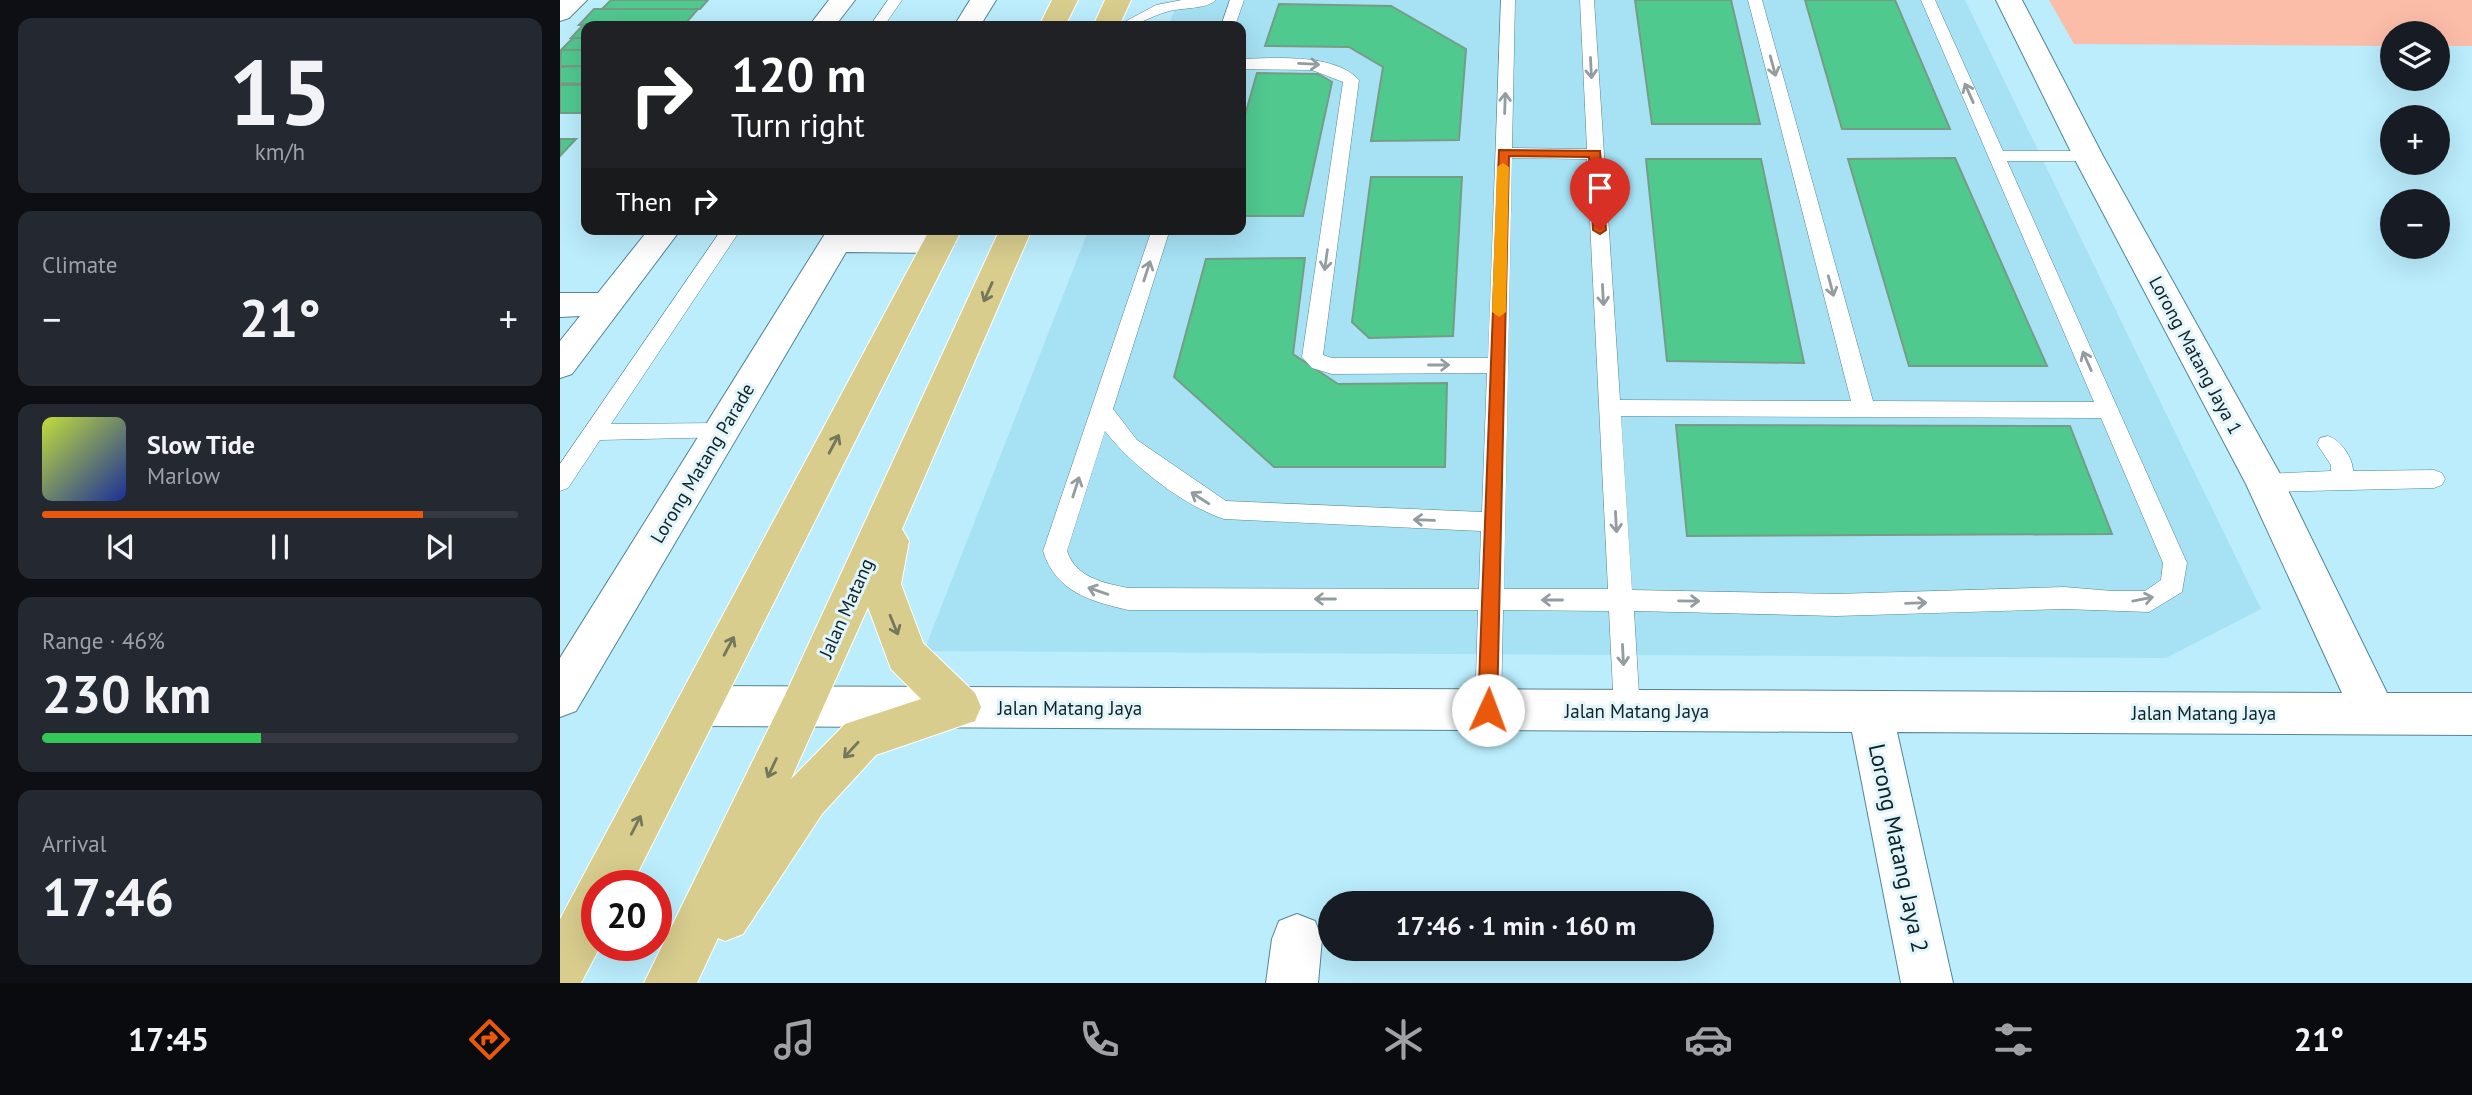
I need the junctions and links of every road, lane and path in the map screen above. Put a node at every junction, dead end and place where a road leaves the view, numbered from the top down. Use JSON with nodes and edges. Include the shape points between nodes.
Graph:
{"nodes":[{"id":1,"x":574,"y":0,"type":"edge"},
{"id":2,"x":842,"y":0,"type":"edge"},
{"id":3,"x":895,"y":0,"type":"edge"},
{"id":4,"x":983,"y":0,"type":"edge"},
{"id":5,"x":1065,"y":0,"type":"edge"},
{"id":6,"x":1118,"y":0,"type":"edge"},
{"id":7,"x":1209,"y":0,"type":"edge"},
{"id":8,"x":1237,"y":0,"type":"edge"},
{"id":9,"x":1508,"y":0,"type":"edge"},
{"id":10,"x":1587,"y":0,"type":"edge"},
{"id":11,"x":1755,"y":0,"type":"edge"},
{"id":12,"x":1928,"y":0,"type":"edge"},
{"id":13,"x":2009,"y":0,"type":"edge"},
{"id":14,"x":560,"y":13,"type":"edge"},
{"id":15,"x":826,"y":21,"type":"edge"},
{"id":16,"x":880,"y":21,"type":"edge"},
{"id":17,"x":970,"y":21,"type":"edge"},
{"id":18,"x":1054,"y":21,"type":"edge"},
{"id":19,"x":1109,"y":21,"type":"edge"},
{"id":20,"x":1136,"y":21,"type":"edge"},
{"id":21,"x":1230,"y":21,"type":"edge"},
{"id":22,"x":1246,"y":64,"type":"edge"},
{"id":23,"x":1503,"y":153,"type":"junction"},
{"id":24,"x":1595,"y":154,"type":"junction"},
{"id":25,"x":1997,"y":156,"type":"junction"},
{"id":26,"x":2088,"y":156,"type":"junction"},
{"id":27,"x":661,"y":235,"type":"edge"},
{"id":28,"x":729,"y":235,"type":"edge"},
{"id":29,"x":841,"y":235,"type":"edge"},
{"id":30,"x":1013,"y":235,"type":"edge"},
{"id":31,"x":1159,"y":235,"type":"edge"},
{"id":32,"x":943,"y":236,"type":"edge"},
{"id":33,"x":606,"y":304,"type":"junction"},
{"id":34,"x":560,"y":305,"type":"edge"},
{"id":35,"x":1497,"y":365,"type":"junction"},
{"id":36,"x":560,"y":366,"type":"edge"},
{"id":37,"x":1609,"y":408,"type":"junction"},
{"id":38,"x":1101,"y":409,"type":"junction"},
{"id":39,"x":1864,"y":409,"type":"junction"},
{"id":40,"x":2109,"y":410,"type":"junction"},
{"id":41,"x":593,"y":432,"type":"junction"},
{"id":42,"x":721,"y":432,"type":"junction"},
{"id":43,"x":2328,"y":444,"type":"dead end"},
{"id":44,"x":2434,"y":479,"type":"dead end"},
{"id":45,"x":2342,"y":480,"type":"junction"},
{"id":46,"x":560,"y":482,"type":"edge"},
{"id":47,"x":2265,"y":483,"type":"junction"},
{"id":48,"x":900,"y":488,"type":"junction"},
{"id":49,"x":1493,"y":522,"type":"junction"},
{"id":50,"x":1491,"y":600,"type":"junction"},
{"id":51,"x":1620,"y":600,"type":"junction"},
{"id":52,"x":560,"y":697,"type":"edge"},
{"id":53,"x":698,"y":706,"type":"junction"},
{"id":54,"x":802,"y":707,"type":"junction"},
{"id":55,"x":959,"y":707,"type":"junction"},
{"id":56,"x":1488,"y":710,"type":"junction"},
{"id":57,"x":1626,"y":711,"type":"junction"},
{"id":58,"x":1870,"y":712,"type":"junction"},
{"id":59,"x":2374,"y":714,"type":"junction"},
{"id":60,"x":2472,"y":714,"type":"edge"},
{"id":61,"x":613,"y":870,"type":"edge"},
{"id":62,"x":581,"y":931,"type":"edge"},
{"id":63,"x":560,"y":971,"type":"edge"},
{"id":64,"x":670,"y":983,"type":"edge"},
{"id":65,"x":687,"y":983,"type":"edge"},
{"id":66,"x":1927,"y":983,"type":"edge"}],
"edges":[{"from":1,"to":14,"type":"street"},
{"from":2,"to":15,"type":"street"},
{"from":3,"to":16,"type":"lane"},
{"from":4,"to":17,"type":"street"},
{"from":5,"to":18,"type":"main road"},
{"from":6,"to":19,"type":"main road"},
{"from":7,"to":20,"type":"lane","via":[[1161,9]]},
{"from":8,"to":21,"type":"lane"},
{"from":23,"to":9,"type":"lane","one_way":true},
{"from":10,"to":24,"type":"lane","one_way":true},
{"from":11,"to":39,"type":"lane","one_way":true},
{"from":25,"to":12,"type":"lane","one_way":true},
{"from":13,"to":26,"type":"street","name":"Lorong Matang Jaya 1"},
{"from":22,"to":35,"type":"lane","one_way":true,"via":[[1315,64],[1351,80],[1312,357],[1332,366]]},
{"from":23,"to":24,"type":"lane"},
{"from":23,"to":35,"type":"lane"},
{"from":24,"to":37,"type":"lane","one_way":true},
{"from":25,"to":26,"type":"lane"},
{"from":40,"to":25,"type":"lane","one_way":true},
{"from":26,"to":47,"type":"street","name":"Lorong Matang Jaya 1"},
{"from":27,"to":33,"type":"street"},
{"from":28,"to":41,"type":"lane"},
{"from":29,"to":32,"type":"street"},
{"from":29,"to":42,"type":"street","name":"Lorong Matang Parade"},
{"from":30,"to":48,"type":"main road","name":"Jalan Matang","one_way":true},
{"from":38,"to":31,"type":"lane","one_way":true},
{"from":53,"to":32,"type":"main road","one_way":true},
{"from":33,"to":34,"type":"street"},
{"from":33,"to":36,"type":"street"},
{"from":35,"to":49,"type":"lane"},
{"from":37,"to":39,"type":"lane"},
{"from":37,"to":51,"type":"lane","one_way":true},
{"from":49,"to":38,"type":"lane","one_way":true,"via":[[1224,510],[1207,503],[1129,446]]},
{"from":50,"to":38,"type":"lane","one_way":true,"via":[[1128,599],[1081,585],[1063,573],[1055,551]]},
{"from":39,"to":40,"type":"lane"},
{"from":51,"to":40,"type":"lane","one_way":true,"via":[[1836,605],[2064,598],[2149,601],[2173,585],[2175,563]]},
{"from":41,"to":42,"type":"lane"},
{"from":41,"to":46,"type":"lane"},
{"from":42,"to":52,"type":"street","name":"Lorong Matang Parade"},
{"from":43,"to":45,"type":"lane","via":[[2342,464]]},
{"from":44,"to":45,"type":"lane"},
{"from":45,"to":47,"type":"lane"},
{"from":47,"to":59,"type":"street","name":"Lorong Matang Jaya 1"},
{"from":48,"to":54,"type":"main road","name":"Jalan Matang"},
{"from":48,"to":55,"type":"main road","one_way":true,"via":[[880,584],[906,655]]},
{"from":49,"to":50,"type":"lane"},
{"from":51,"to":50,"type":"lane","one_way":true},
{"from":50,"to":56,"type":"lane"},
{"from":51,"to":57,"type":"lane","one_way":true},
{"from":53,"to":54,"type":"street","name":"Jalan Matang Jaya"},
{"from":61,"to":53,"type":"main road","one_way":true},
{"from":54,"to":55,"type":"street","name":"Jalan Matang Jaya"},
{"from":54,"to":64,"type":"main road","name":"Jalan Matang","one_way":true},
{"from":55,"to":56,"type":"street","name":"Jalan Matang Jaya"},
{"from":55,"to":65,"type":"main road","one_way":true,"via":[[861,739],[805,799],[738,893]]},
{"from":56,"to":57,"type":"street","name":"Jalan Matang Jaya"},
{"from":57,"to":58,"type":"street","name":"Jalan Matang Jaya"},
{"from":58,"to":59,"type":"street","name":"Jalan Matang Jaya"},
{"from":58,"to":66,"type":"street","name":"Lorong Matang Jaya 2"},
{"from":59,"to":60,"type":"street","name":"Jalan Matang Jaya"},
{"from":62,"to":63,"type":"main road"}]}
